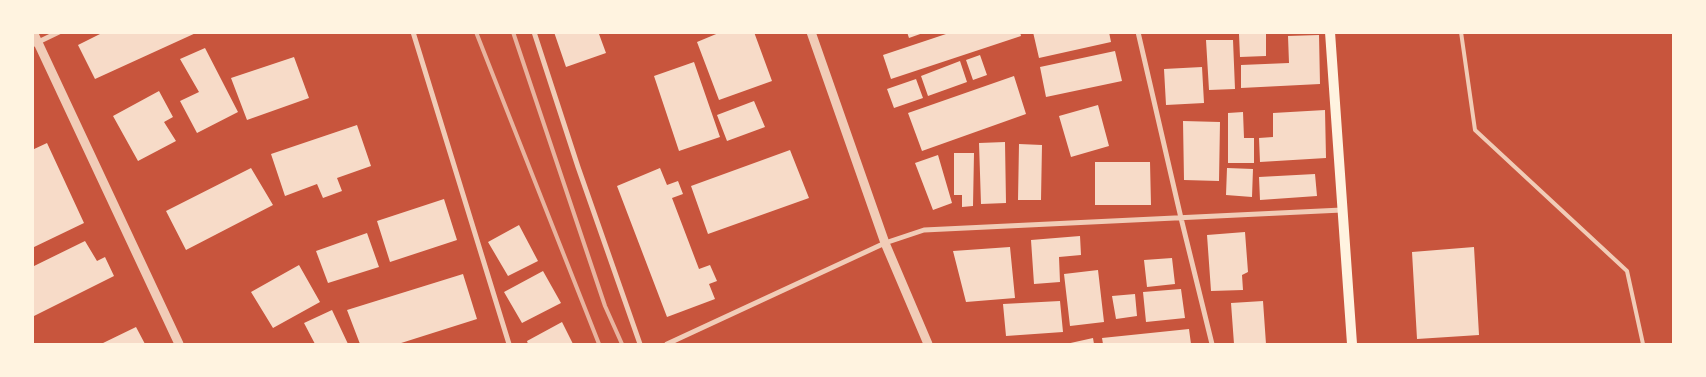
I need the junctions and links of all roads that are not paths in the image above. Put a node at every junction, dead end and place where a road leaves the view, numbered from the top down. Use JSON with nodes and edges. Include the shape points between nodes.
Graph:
{"nodes":[{"id":1,"x":33,"y":32,"type":"edge"},
{"id":2,"x":59,"y":32,"type":"edge"},
{"id":3,"x":413,"y":32,"type":"edge"},
{"id":4,"x":534,"y":32,"type":"edge"},
{"id":5,"x":811,"y":32,"type":"edge"},
{"id":6,"x":1138,"y":32,"type":"edge"},
{"id":7,"x":1330,"y":32,"type":"edge"},
{"id":8,"x":1461,"y":32,"type":"edge"},
{"id":9,"x":35,"y":44,"type":"edge"},
{"id":10,"x":1342,"y":210,"type":"junction"},
{"id":11,"x":1181,"y":218,"type":"junction"},
{"id":12,"x":885,"y":243,"type":"junction"},
{"id":13,"x":179,"y":344,"type":"edge"},
{"id":14,"x":509,"y":344,"type":"edge"},
{"id":15,"x":640,"y":344,"type":"edge"},
{"id":16,"x":667,"y":344,"type":"edge"},
{"id":17,"x":928,"y":344,"type":"edge"},
{"id":18,"x":1212,"y":344,"type":"edge"},
{"id":19,"x":1352,"y":344,"type":"edge"},
{"id":20,"x":1643,"y":344,"type":"edge"}],
"edges":[{"from":1,"to":9,"type":"street"},
{"from":2,"to":9,"type":"street"},
{"from":3,"to":14,"type":"street"},
{"from":4,"to":15,"type":"street"},
{"from":5,"to":12,"type":"street"},
{"from":6,"to":11,"type":"street"},
{"from":7,"to":10,"type":"main road"},
{"from":8,"to":20,"type":"lane","via":[[1475,130],[1628,271]]},
{"from":9,"to":13,"type":"street"},
{"from":10,"to":11,"type":"street"},
{"from":10,"to":19,"type":"main road"},
{"from":11,"to":12,"type":"street","via":[[924,230]]},
{"from":11,"to":18,"type":"street"},
{"from":12,"to":16,"type":"street"},
{"from":12,"to":17,"type":"street"}]}
